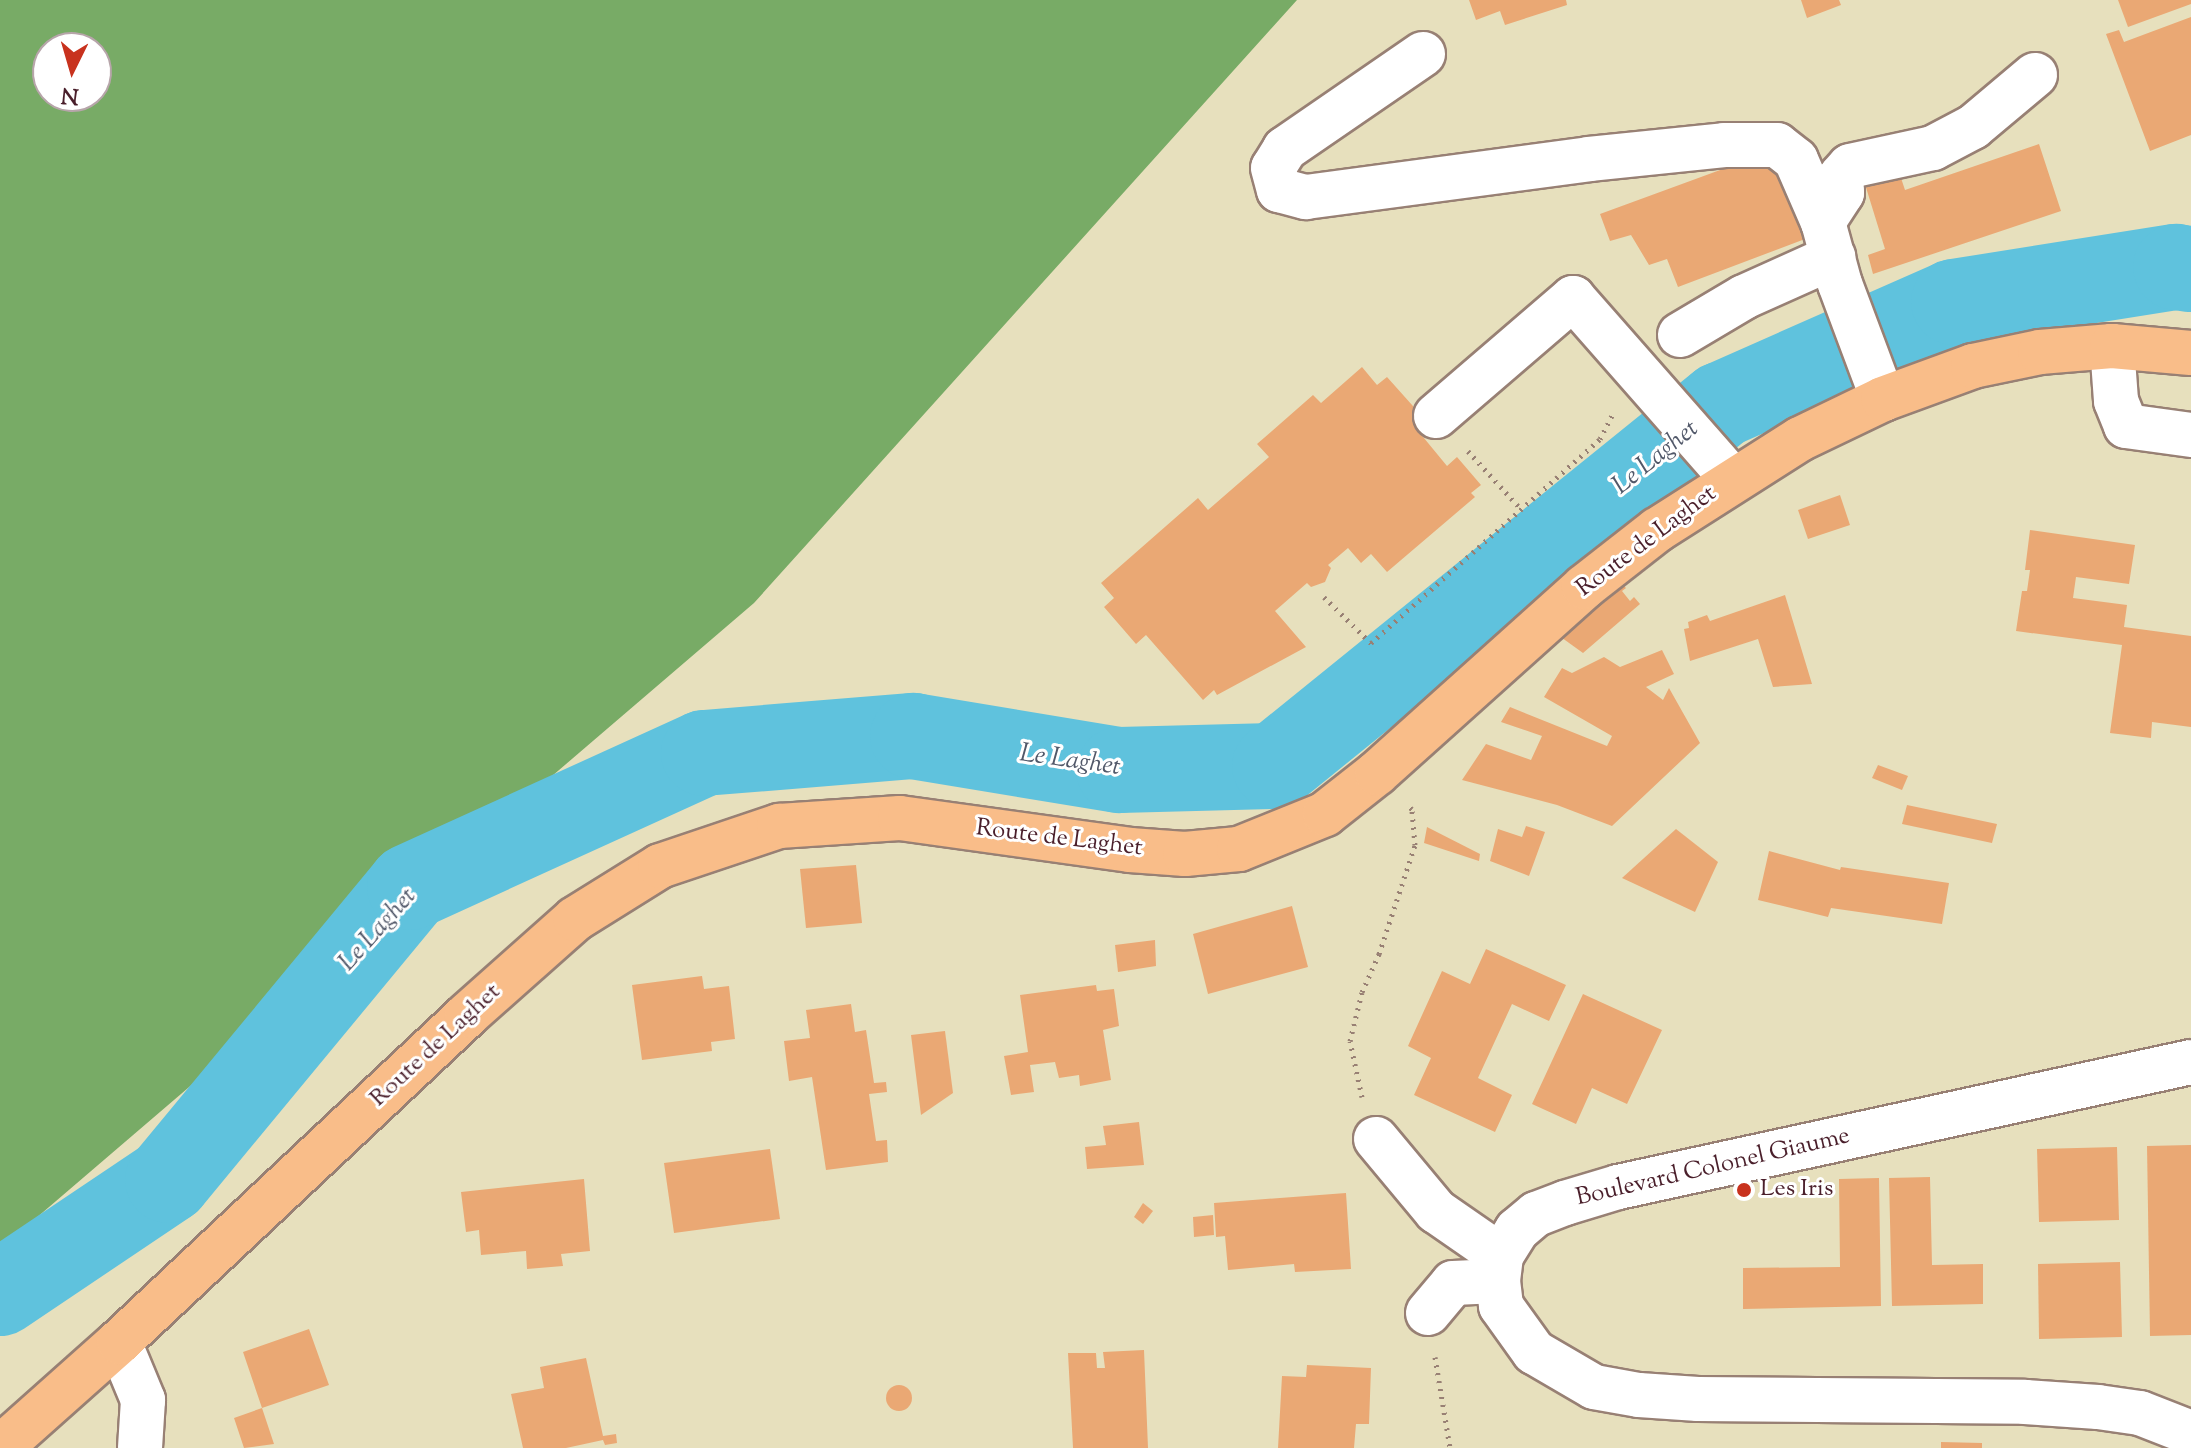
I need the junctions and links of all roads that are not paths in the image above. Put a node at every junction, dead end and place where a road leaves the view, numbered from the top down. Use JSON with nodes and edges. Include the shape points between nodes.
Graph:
{"nodes":[{"id":1,"x":1423,"y":54,"type":"dead end"},
{"id":2,"x":2035,"y":75,"type":"dead end"},
{"id":3,"x":1832,"y":254,"type":"junction"},
{"id":4,"x":1680,"y":335,"type":"dead end"},
{"id":5,"x":2112,"y":346,"type":"junction"},
{"id":6,"x":2191,"y":353,"type":"edge"},
{"id":7,"x":1879,"y":386,"type":"junction"},
{"id":8,"x":1436,"y":416,"type":"road end"},
{"id":9,"x":2191,"y":435,"type":"edge"},
{"id":10,"x":1724,"y":469,"type":"junction"},
{"id":11,"x":2191,"y":1062,"type":"edge"},
{"id":12,"x":1376,"y":1139,"type":"dead end"},
{"id":13,"x":1500,"y":1269,"type":"junction"},
{"id":14,"x":1428,"y":1313,"type":"road end"},
{"id":15,"x":119,"y":1342,"type":"junction"},
{"id":16,"x":2191,"y":1433,"type":"edge"},
{"id":17,"x":0,"y":1448,"type":"edge"},
{"id":18,"x":140,"y":1448,"type":"edge"}],
"edges":[{"from":1,"to":3,"type":"street","via":[[1285,149],[1273,168],[1279,190],[1306,197],[1589,159],[1777,145],[1796,160]]},
{"from":2,"to":3,"type":"street","via":[[1973,127],[1933,148],[1850,166],[1841,176]]},
{"from":3,"to":4,"type":"street"},
{"from":3,"to":7,"type":"street"},
{"from":5,"to":6,"type":"main road","name":"Route de Laghet"},
{"from":5,"to":7,"type":"main road","name":"Route de Laghet","via":[[2040,352]]},
{"from":5,"to":9,"type":"street","via":[[2116,401],[2126,426]]},
{"from":7,"to":10,"type":"main road","name":"Route de Laghet","via":[[1800,439]]},
{"from":8,"to":10,"type":"street","via":[[1573,298]]},
{"from":10,"to":15,"type":"main road","name":"Route de Laghet","via":[[1377,773],[1325,814],[1284,834],[1239,849],[1185,854],[900,818],[836,821],[779,826],[660,866],[575,919]]},
{"from":11,"to":13,"type":"street","name":"Boulevard Colonel Giaume","via":[[1618,1187],[1536,1214],[1517,1230]]},
{"from":12,"to":13,"type":"street","via":[[1436,1211]]},
{"from":13,"to":14,"type":"street","via":[[1453,1283]]},
{"from":13,"to":16,"type":"street","via":[[1501,1306],[1534,1352],[1594,1387],[1698,1399],[2098,1407],[2140,1413]]},
{"from":15,"to":17,"type":"main road","name":"Route de Laghet"},
{"from":15,"to":18,"type":"street","via":[[143,1400]]}]}
